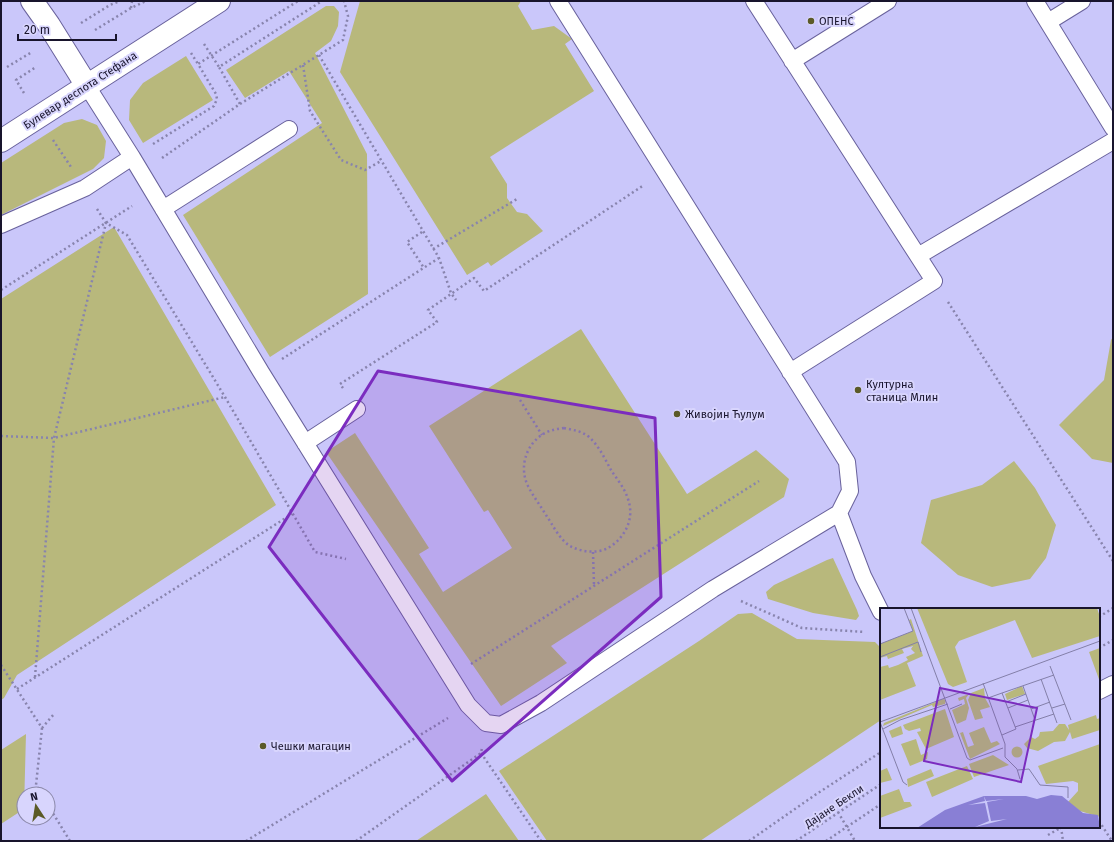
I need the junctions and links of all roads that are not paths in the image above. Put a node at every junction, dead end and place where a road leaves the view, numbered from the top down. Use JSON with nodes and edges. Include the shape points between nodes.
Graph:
{"nodes":[{"id":1,"x":32,"y":1,"type":"edge"},
{"id":2,"x":219,"y":1,"type":"edge"},
{"id":3,"x":558,"y":1,"type":"edge"},
{"id":4,"x":755,"y":1,"type":"edge"},
{"id":5,"x":888,"y":1,"type":"edge"},
{"id":6,"x":1035,"y":1,"type":"edge"},
{"id":7,"x":1082,"y":1,"type":"edge"},
{"id":8,"x":1048,"y":22,"type":"junction"},
{"id":9,"x":792,"y":61,"type":"junction"},
{"id":10,"x":87,"y":86,"type":"junction"},
{"id":11,"x":1113,"y":128,"type":"edge"},
{"id":12,"x":289,"y":129,"type":"dead end"},
{"id":13,"x":1,"y":141,"type":"edge"},
{"id":14,"x":1113,"y":141,"type":"edge"},
{"id":15,"x":132,"y":156,"type":"junction"},
{"id":16,"x":163,"y":209,"type":"junction"},
{"id":17,"x":1,"y":225,"type":"edge"},
{"id":18,"x":918,"y":256,"type":"junction"},
{"id":19,"x":790,"y":372,"type":"junction"},
{"id":20,"x":357,"y":409,"type":"road end"},
{"id":21,"x":305,"y":443,"type":"junction"},
{"id":22,"x":839,"y":512,"type":"junction"},
{"id":23,"x":880,"y":610,"type":"edge"},
{"id":24,"x":1113,"y":684,"type":"edge"},
{"id":25,"x":1100,"y":690,"type":"edge"}],
"edges":[{"from":1,"to":10,"type":"street"},
{"from":2,"to":10,"type":"street","name":"Булевар деспота Стефана"},
{"from":3,"to":19,"type":"lane"},
{"from":4,"to":9,"type":"lane"},
{"from":5,"to":9,"type":"lane"},
{"from":6,"to":8,"type":"lane"},
{"from":7,"to":8,"type":"lane"},
{"from":8,"to":11,"type":"lane"},
{"from":9,"to":18,"type":"lane"},
{"from":10,"to":13,"type":"street","name":"Булевар деспота Стефана"},
{"from":10,"to":15,"type":"lane"},
{"from":12,"to":16,"type":"lane"},
{"from":14,"to":18,"type":"lane"},
{"from":15,"to":16,"type":"lane"},
{"from":15,"to":17,"type":"lane","via":[[85,188]]},
{"from":16,"to":21,"type":"lane"},
{"from":18,"to":19,"type":"lane","via":[[934,280]]},
{"from":19,"to":22,"type":"lane","via":[[846,462],[850,491]]},
{"from":20,"to":21,"type":"lane"},
{"from":21,"to":22,"type":"lane","via":[[468,705],[486,723],[501,725],[541,703],[713,589]]},
{"from":22,"to":23,"type":"lane","via":[[863,576]]},
{"from":24,"to":25,"type":"lane"}]}
